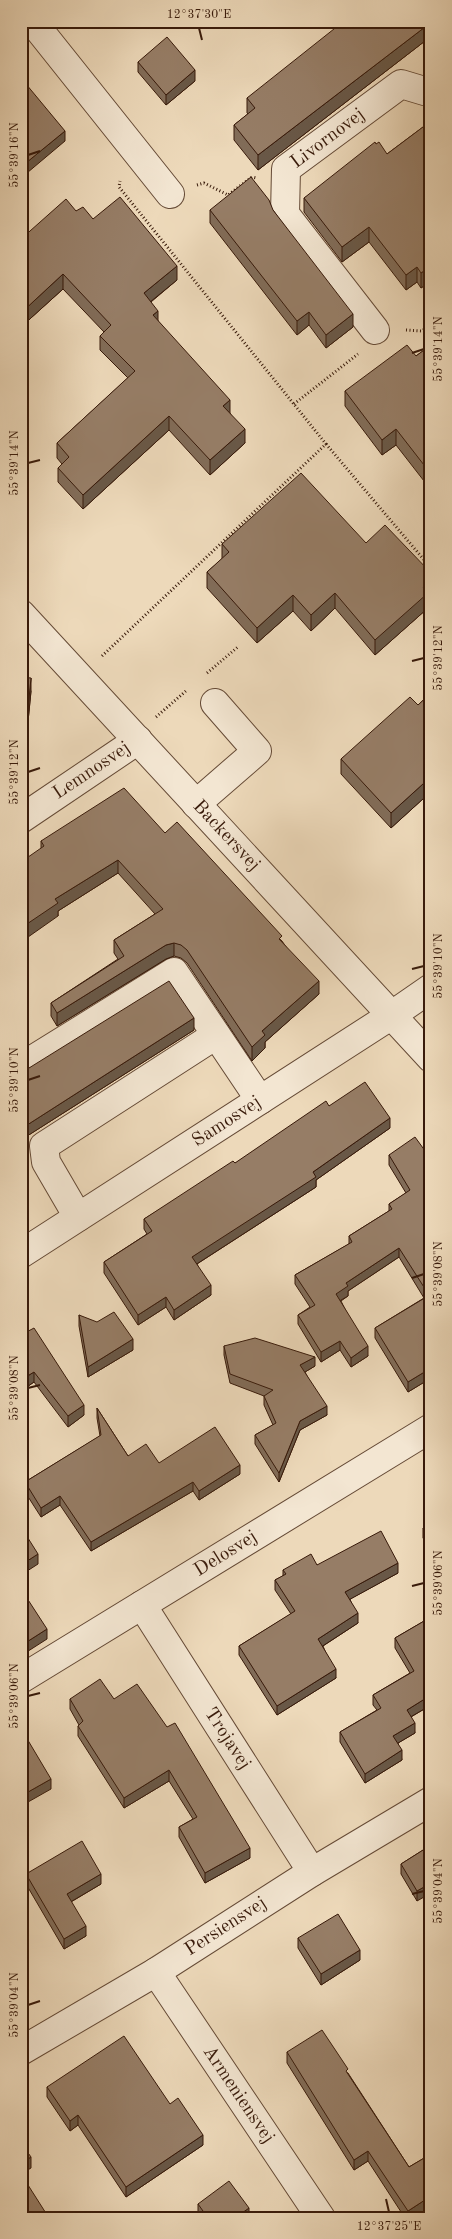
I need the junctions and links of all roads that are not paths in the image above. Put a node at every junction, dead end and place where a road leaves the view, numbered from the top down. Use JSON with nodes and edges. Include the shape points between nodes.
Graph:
{"nodes":[{"id":1,"x":32,"y":21,"type":"edge"},
{"id":2,"x":431,"y":93,"type":"edge"},
{"id":3,"x":170,"y":194,"type":"road end"},
{"id":4,"x":375,"y":330,"type":"dead end"},
{"id":5,"x":21,"y":614,"type":"edge"},
{"id":6,"x":215,"y":703,"type":"dead end"},
{"id":7,"x":138,"y":740,"type":"junction"},
{"id":8,"x":196,"y":804,"type":"junction"},
{"id":9,"x":21,"y":820,"type":"edge"},
{"id":10,"x":431,"y":988,"type":"edge"},
{"id":11,"x":392,"y":1015,"type":"junction"},
{"id":12,"x":216,"y":1035,"type":"junction"},
{"id":13,"x":431,"y":1058,"type":"edge"},
{"id":14,"x":21,"y":1067,"type":"edge"},
{"id":15,"x":260,"y":1100,"type":"junction"},
{"id":16,"x":78,"y":1217,"type":"junction"},
{"id":17,"x":21,"y":1254,"type":"edge"},
{"id":18,"x":431,"y":1428,"type":"edge"},
{"id":19,"x":142,"y":1605,"type":"junction"},
{"id":20,"x":21,"y":1679,"type":"edge"},
{"id":21,"x":431,"y":1801,"type":"edge"},
{"id":22,"x":312,"y":1872,"type":"junction"},
{"id":23,"x":156,"y":1972,"type":"junction"},
{"id":24,"x":21,"y":2051,"type":"edge"},
{"id":25,"x":321,"y":2218,"type":"edge"}],
"edges":[{"from":1,"to":3,"type":"street"},
{"from":2,"to":4,"type":"street","name":"Livornovej","via":[[401,84],[286,169],[285,214]]},
{"from":5,"to":7,"type":"street","name":"Backersvej"},
{"from":6,"to":8,"type":"street","via":[[257,751]]},
{"from":7,"to":8,"type":"street","name":"Backersvej"},
{"from":7,"to":9,"type":"street","name":"Lemnosvej"},
{"from":8,"to":11,"type":"street","name":"Backersvej"},
{"from":10,"to":11,"type":"street","name":"Samosvej"},
{"from":11,"to":13,"type":"street","name":"Backersvej"},
{"from":11,"to":15,"type":"street","name":"Samosvej"},
{"from":12,"to":14,"type":"street","via":[[174,972]]},
{"from":12,"to":15,"type":"street"},
{"from":12,"to":16,"type":"street","via":[[44,1146],[46,1162]]},
{"from":15,"to":16,"type":"street","name":"Samosvej"},
{"from":16,"to":17,"type":"street","name":"Samosvej"},
{"from":18,"to":19,"type":"street","name":"Delosvej"},
{"from":19,"to":20,"type":"street","name":"Delosvej"},
{"from":19,"to":22,"type":"street","name":"Trojavej"},
{"from":21,"to":22,"type":"street","name":"Persiensvej"},
{"from":22,"to":23,"type":"street","name":"Persiensvej"},
{"from":23,"to":24,"type":"street","name":"Persiensvej"},
{"from":23,"to":25,"type":"street","name":"Armeniensvej"}]}
